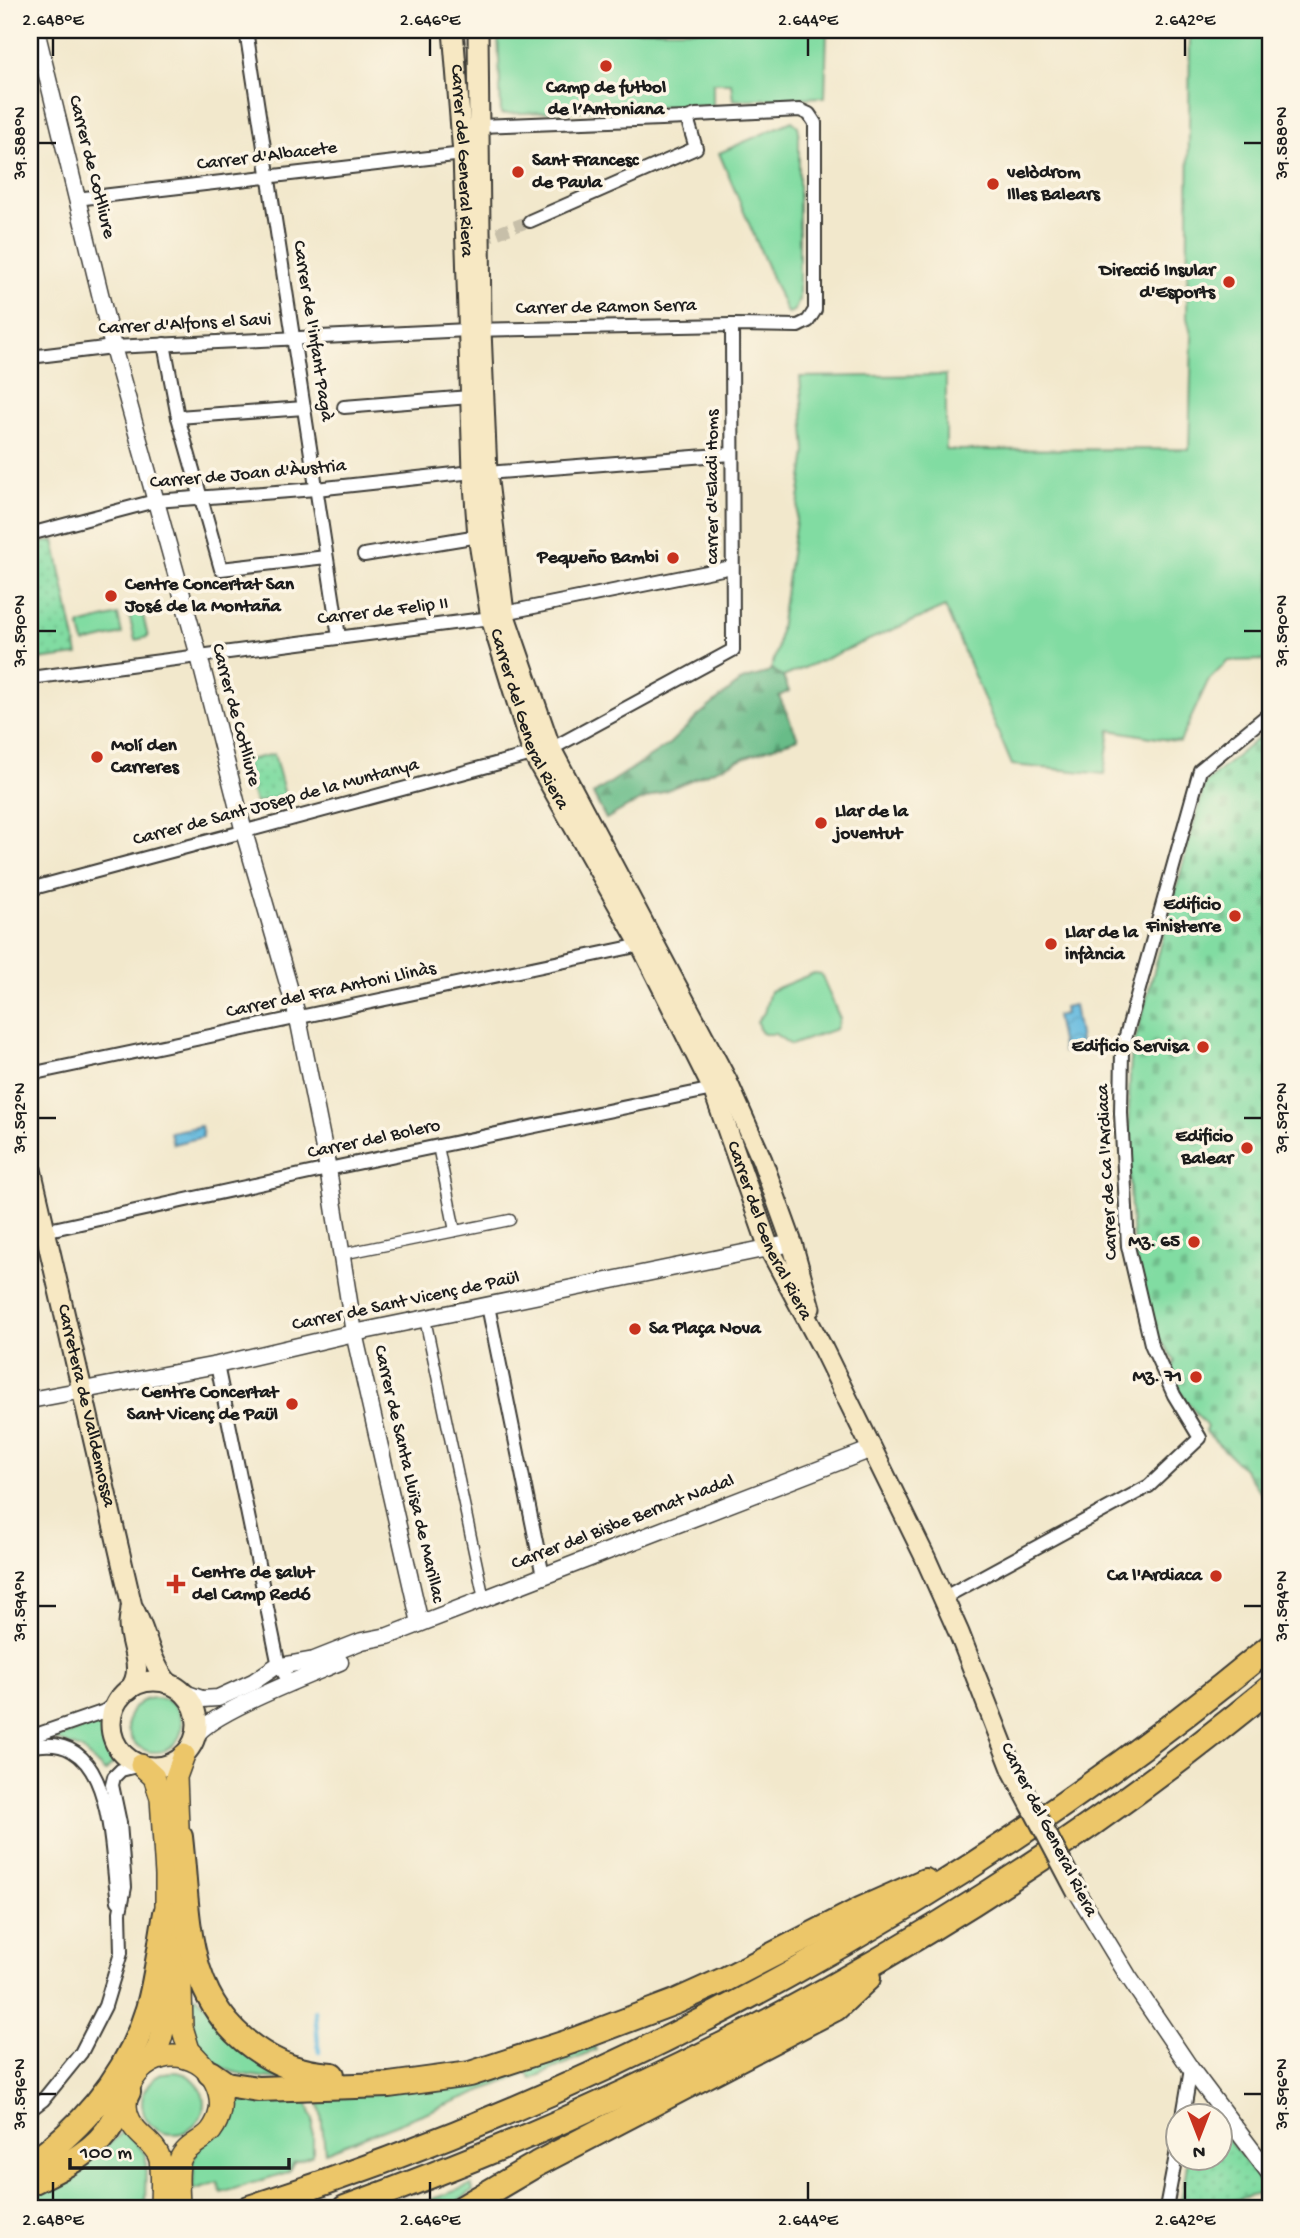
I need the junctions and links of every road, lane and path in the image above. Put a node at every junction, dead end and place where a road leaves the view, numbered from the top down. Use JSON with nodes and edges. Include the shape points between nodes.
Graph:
{"nodes":[{"id":1,"x":36,"y":30,"type":"edge"},
{"id":2,"x":246,"y":30,"type":"edge"},
{"id":3,"x":453,"y":30,"type":"edge"},
{"id":4,"x":478,"y":30,"type":"edge"},
{"id":5,"x":687,"y":118,"type":"junction"},
{"id":6,"x":481,"y":126,"type":"junction"},
{"id":7,"x":463,"y":154,"type":"junction"},
{"id":8,"x":269,"y":176,"type":"junction"},
{"id":9,"x":76,"y":199,"type":"junction"},
{"id":10,"x":530,"y":220,"type":"tunnel mouth"},
{"id":11,"x":732,"y":325,"type":"junction"},
{"id":12,"x":475,"y":330,"type":"junction"},
{"id":13,"x":293,"y":338,"type":"junction"},
{"id":14,"x":164,"y":344,"type":"junction"},
{"id":15,"x":113,"y":347,"type":"junction"},
{"id":16,"x":30,"y":357,"type":"edge"},
{"id":17,"x":470,"y":397,"type":"junction"},
{"id":18,"x":344,"y":407,"type":"dead end"},
{"id":19,"x":304,"y":408,"type":"junction"},
{"id":20,"x":178,"y":417,"type":"junction"},
{"id":21,"x":732,"y":454,"type":"junction"},
{"id":22,"x":480,"y":473,"type":"junction"},
{"id":23,"x":316,"y":489,"type":"junction"},
{"id":24,"x":199,"y":496,"type":"junction"},
{"id":25,"x":155,"y":501,"type":"junction"},
{"id":26,"x":30,"y":534,"type":"edge"},
{"id":27,"x":478,"y":536,"type":"junction"},
{"id":28,"x":364,"y":555,"type":"dead end"},
{"id":29,"x":326,"y":557,"type":"junction"},
{"id":30,"x":732,"y":567,"type":"junction"},
{"id":31,"x":497,"y":615,"type":"junction"},
{"id":32,"x":339,"y":637,"type":"junction"},
{"id":33,"x":733,"y":650,"type":"joint"},
{"id":34,"x":199,"y":656,"type":"junction"},
{"id":35,"x":30,"y":678,"type":"edge"},
{"id":36,"x":1270,"y":713,"type":"edge"},
{"id":37,"x":542,"y":752,"type":"junction"},
{"id":38,"x":244,"y":832,"type":"junction"},
{"id":39,"x":30,"y":889,"type":"edge"},
{"id":40,"x":641,"y":946,"type":"junction"},
{"id":41,"x":298,"y":1018,"type":"junction"},
{"id":42,"x":30,"y":1074,"type":"edge"},
{"id":43,"x":713,"y":1089,"type":"junction"},
{"id":44,"x":438,"y":1146,"type":"junction"},
{"id":45,"x":30,"y":1165,"type":"edge"},
{"id":46,"x":328,"y":1169,"type":"junction"},
{"id":47,"x":510,"y":1220,"type":"dead end"},
{"id":48,"x":44,"y":1231,"type":"junction"},
{"id":49,"x":455,"y":1231,"type":"junction"},
{"id":50,"x":792,"y":1243,"type":"junction"},
{"id":51,"x":769,"y":1248,"type":"junction"},
{"id":52,"x":342,"y":1254,"type":"junction"},
{"id":53,"x":488,"y":1306,"type":"junction"},
{"id":54,"x":425,"y":1319,"type":"junction"},
{"id":55,"x":354,"y":1333,"type":"junction"},
{"id":56,"x":822,"y":1349,"type":"junction"},
{"id":57,"x":217,"y":1365,"type":"junction"},
{"id":58,"x":82,"y":1390,"type":"junction"},
{"id":59,"x":30,"y":1400,"type":"edge"},
{"id":60,"x":872,"y":1449,"type":"junction"},
{"id":61,"x":543,"y":1576,"type":"junction"},
{"id":62,"x":943,"y":1598,"type":"junction"},
{"id":63,"x":484,"y":1599,"type":"junction"},
{"id":64,"x":131,"y":1606,"type":"junction"},
{"id":65,"x":420,"y":1623,"type":"junction"},
{"id":66,"x":388,"y":1636,"type":"junction"},
{"id":67,"x":1270,"y":1647,"type":"edge"},
{"id":68,"x":279,"y":1666,"type":"junction"},
{"id":69,"x":291,"y":1684,"type":"junction"},
{"id":70,"x":176,"y":1688,"type":"junction"},
{"id":71,"x":1270,"y":1688,"type":"edge"},
{"id":72,"x":124,"y":1695,"type":"junction"},
{"id":73,"x":30,"y":1737,"type":"edge"},
{"id":74,"x":190,"y":1746,"type":"junction"},
{"id":75,"x":30,"y":1747,"type":"edge"},
{"id":76,"x":141,"y":1765,"type":"junction"},
{"id":77,"x":180,"y":1837,"type":"junction"},
{"id":78,"x":999,"y":1849,"type":"junction"},
{"id":79,"x":1077,"y":1892,"type":"joint"},
{"id":80,"x":120,"y":1912,"type":"junction"},
{"id":81,"x":166,"y":1913,"type":"junction"},
{"id":82,"x":901,"y":1947,"type":"junction"},
{"id":83,"x":624,"y":2022,"type":"junction"},
{"id":84,"x":147,"y":2064,"type":"junction"},
{"id":85,"x":1191,"y":2068,"type":"junction"},
{"id":86,"x":207,"y":2070,"type":"junction"},
{"id":87,"x":128,"y":2092,"type":"junction"},
{"id":88,"x":1185,"y":2102,"type":"edge"},
{"id":89,"x":1213,"y":2102,"type":"edge"},
{"id":90,"x":30,"y":2110,"type":"edge"},
{"id":91,"x":1234,"y":2131,"type":"edge"},
{"id":92,"x":30,"y":2165,"type":"edge"},
{"id":93,"x":170,"y":2170,"type":"junction"},
{"id":94,"x":1173,"y":2172,"type":"edge"},
{"id":95,"x":1270,"y":2174,"type":"edge"},
{"id":96,"x":30,"y":2183,"type":"edge"},
{"id":97,"x":161,"y":2208,"type":"edge"},
{"id":98,"x":179,"y":2208,"type":"edge"},
{"id":99,"x":249,"y":2208,"type":"edge"},
{"id":100,"x":345,"y":2208,"type":"edge"},
{"id":101,"x":462,"y":2208,"type":"edge"},
{"id":102,"x":1166,"y":2208,"type":"edge"}],
"edges":[{"from":1,"to":9,"type":"street","name":"Carrer de Cotlliure"},
{"from":2,"to":8,"type":"street","name":"Carrer de l'infant Pagà"},
{"from":3,"to":7,"type":"main road","name":"Carrer del General Riera"},
{"from":4,"to":6,"type":"main road","name":"Carrer del General Riera"},
{"from":5,"to":6,"type":"street","name":"Carrer de Ramon Serra"},
{"from":5,"to":10,"type":"street","via":[[696,148]]},
{"from":5,"to":11,"type":"street","name":"Carrer de Ramon Serra","via":[[800,110],[815,124],[815,310],[798,326]]},
{"from":6,"to":12,"type":"main road","name":"Carrer del General Riera"},
{"from":7,"to":8,"type":"street","name":"Carrer d'Albacete"},
{"from":7,"to":12,"type":"main road","name":"Carrer del General Riera"},
{"from":8,"to":9,"type":"street","name":"Carrer d'Albacete"},
{"from":8,"to":13,"type":"street","name":"Carrer de l'infant Pagà"},
{"from":9,"to":15,"type":"street","name":"Carrer de Cotlliure"},
{"from":11,"to":12,"type":"street","name":"Carrer de Ramon Serra"},
{"from":11,"to":21,"type":"street","name":"carrer d'Eladi Homs"},
{"from":12,"to":13,"type":"street","name":"Carrer d'Alfons el Savi"},
{"from":12,"to":17,"type":"main road","name":"Carrer del General Riera"},
{"from":12,"to":22,"type":"main road","name":"Carrer del General Riera"},
{"from":13,"to":14,"type":"street","name":"Carrer d'Alfons el Savi"},
{"from":13,"to":19,"type":"street","name":"Carrer de l'infant Pagà"},
{"from":14,"to":15,"type":"street","name":"Carrer d'Alfons el Savi"},
{"from":14,"to":20,"type":"street"},
{"from":15,"to":16,"type":"street","name":"Carrer d'Alfons el Savi"},
{"from":15,"to":25,"type":"street","name":"Carrer de Cotlliure"},
{"from":17,"to":18,"type":"street"},
{"from":17,"to":22,"type":"main road","name":"Carrer del General Riera"},
{"from":19,"to":20,"type":"street"},
{"from":19,"to":23,"type":"street","name":"Carrer de l'infant Pagà"},
{"from":20,"to":24,"type":"street"},
{"from":21,"to":22,"type":"street","name":"Carrer de Joan d'Àustria"},
{"from":21,"to":30,"type":"street","name":"carrer d'Eladi Homs"},
{"from":22,"to":23,"type":"street","name":"Carrer de Joan d'Àustria"},
{"from":22,"to":27,"type":"main road","name":"Carrer del General Riera"},
{"from":22,"to":31,"type":"main road","name":"Carrer del General Riera"},
{"from":23,"to":24,"type":"street","name":"Carrer de Joan d'Àustria"},
{"from":23,"to":29,"type":"street","name":"Carrer de l'infant Pagà"},
{"from":24,"to":25,"type":"street","name":"Carrer de Joan d'Àustria"},
{"from":24,"to":29,"type":"street","via":[[220,569]]},
{"from":25,"to":26,"type":"street","name":"Carrer de Joan d'Àustria"},
{"from":25,"to":34,"type":"street","name":"Carrer de Cotlliure"},
{"from":27,"to":28,"type":"street"},
{"from":27,"to":31,"type":"main road","name":"Carrer del General Riera"},
{"from":29,"to":32,"type":"street","name":"Carrer de l'infant Pagà"},
{"from":30,"to":31,"type":"street","name":"Carrer de Felip II"},
{"from":30,"to":33,"type":"street","name":"carrer d'Eladi Homs"},
{"from":31,"to":32,"type":"street","name":"Carrer de Felip II"},
{"from":31,"to":37,"type":"main road","name":"Carrer del General Riera"},
{"from":32,"to":34,"type":"street","name":"Carrer de Felip II"},
{"from":33,"to":37,"type":"street","name":"Carrer de Sant Josep de la Muntanya"},
{"from":34,"to":35,"type":"street","name":"Carrer de Felip II"},
{"from":34,"to":38,"type":"street","name":"Carrer de Cotlliure"},
{"from":36,"to":62,"type":"street","name":"Carrer de Ca l'Ardiaca","via":[[1200,770],[1122,1050],[1128,1246],[1151,1344],[1200,1437],[1149,1486]]},
{"from":37,"to":38,"type":"street","name":"Carrer de Sant Josep de la Muntanya"},
{"from":37,"to":40,"type":"main road","name":"Carrer del General Riera"},
{"from":37,"to":50,"type":"main road","name":"Carrer del General Riera","via":[[727,1081]]},
{"from":38,"to":39,"type":"street","name":"Carrer de Sant Josep de la Muntanya"},
{"from":38,"to":41,"type":"street","name":"Carrer de Cotlliure"},
{"from":40,"to":41,"type":"street","name":"Carrer del Fra Antoni Llinàs"},
{"from":40,"to":43,"type":"main road","name":"Carrer del General Riera"},
{"from":41,"to":42,"type":"street","name":"Carrer del Fra Antoni Llinàs"},
{"from":41,"to":46,"type":"street","name":"Carrer de Cotlliure"},
{"from":43,"to":44,"type":"street","name":"Carrer del Bolero"},
{"from":43,"to":51,"type":"main road","name":"Carrer del General Riera"},
{"from":44,"to":46,"type":"street","name":"Carrer del Bolero"},
{"from":44,"to":49,"type":"street"},
{"from":45,"to":48,"type":"main road","name":"Carretera de Valldemossa"},
{"from":46,"to":48,"type":"street","name":"Carrer del Bolero"},
{"from":46,"to":52,"type":"street","name":"Carrer de Cotlliure"},
{"from":47,"to":49,"type":"street"},
{"from":48,"to":58,"type":"main road","name":"Carretera de Valldemossa"},
{"from":49,"to":52,"type":"street"},
{"from":50,"to":51,"type":"street","name":"Carrer de Sant Vicenç de Paül"},
{"from":50,"to":56,"type":"main road","name":"Carrer del General Riera"},
{"from":51,"to":53,"type":"street","name":"Carrer de Sant Vicenç de Paül"},
{"from":51,"to":56,"type":"main road","name":"Carrer del General Riera"},
{"from":52,"to":55,"type":"street","name":"Carrer de Cotlliure"},
{"from":53,"to":54,"type":"street","name":"Carrer de Sant Vicenç de Paül"},
{"from":53,"to":61,"type":"street"},
{"from":54,"to":55,"type":"street","name":"Carrer de Sant Vicenç de Paül"},
{"from":54,"to":63,"type":"street"},
{"from":55,"to":57,"type":"street","name":"Carrer de Sant Vicenç de Paül"},
{"from":55,"to":65,"type":"street","name":"Carrer de Santa Lluïsa de Marillac"},
{"from":56,"to":60,"type":"main road","name":"Carrer del General Riera"},
{"from":57,"to":58,"type":"street","name":"Carrer de Sant Vicenç de Paül"},
{"from":57,"to":68,"type":"street"},
{"from":58,"to":59,"type":"street","name":"Carrer de Sant Vicenç de Paül"},
{"from":58,"to":64,"type":"main road","name":"Carretera de Valldemossa"},
{"from":60,"to":61,"type":"street","name":"Carrer del Bisbe Bernat Nadal"},
{"from":60,"to":62,"type":"main road","name":"Carrer del General Riera"},
{"from":61,"to":63,"type":"street","name":"Carrer del Bisbe Bernat Nadal"},
{"from":62,"to":79,"type":"main road","name":"Carrer del General Riera","bridge":true,"via":[[1013,1771]]},
{"from":63,"to":65,"type":"street","name":"Carrer del Bisbe Bernat Nadal"},
{"from":64,"to":70,"type":"main road","name":"Carretera de Valldemossa","via":[[159,1670]]},
{"from":64,"to":72,"type":"main road","name":"Carretera de Valldemossa","via":[[129,1626],[137,1669],[135,1681]]},
{"from":65,"to":66,"type":"street","name":"Carrer del Bisbe Bernat Nadal"},
{"from":66,"to":68,"type":"street","name":"Carrer del Bisbe Bernat Nadal","via":[[314,1660]]},
{"from":66,"to":69,"type":"street","name":"Carrer del Bisbe Bernat Nadal"},
{"from":67,"to":78,"type":"highway","via":[[1155,1739]]},
{"from":68,"to":69,"type":"street"},
{"from":68,"to":70,"type":"street","name":"Carrer del Bisbe Bernat Nadal","via":[[218,1698],[202,1699]]},
{"from":69,"to":74,"type":"street","name":"Carrer del Bisbe Bernat Nadal","via":[[207,1724]]},
{"from":70,"to":72,"type":"main road","via":[[148,1682]]},
{"from":70,"to":74,"type":"main road","via":[[197,1716]]},
{"from":71,"to":82,"type":"highway","via":[[1082,1830]]},
{"from":72,"to":73,"type":"street","via":[[105,1711]]},
{"from":72,"to":76,"type":"main road","via":[[112,1719],[114,1739],[126,1756]]},
{"from":74,"to":76,"type":"main road","via":[[164,1766]]},
{"from":74,"to":77,"type":"main road","via":[[176,1777]]},
{"from":75,"to":80,"type":"street","via":[[66,1748],[79,1756],[92,1774],[110,1822]]},
{"from":76,"to":80,"type":"street","via":[[121,1770],[112,1785],[125,1887]]},
{"from":76,"to":81,"type":"main road","via":[[154,1777],[161,1798]]},
{"from":77,"to":83,"type":"highway","via":[[190,1931],[210,2002],[242,2038],[290,2068],[350,2076],[433,2070],[551,2036]]},
{"from":77,"to":86,"type":"main road","via":[[182,2027],[189,2050]]},
{"from":78,"to":83,"type":"highway","via":[[862,1909],[726,1979]]},
{"from":78,"to":99,"type":"highway","via":[[841,1947],[643,2051],[438,2141]]},
{"from":79,"to":85,"type":"street","name":"Carrer del General Riera"},
{"from":80,"to":90,"type":"street","via":[[121,1953],[104,2006],[81,2053],[43,2101]]},
{"from":81,"to":84,"type":"main road","via":[[164,2031]]},
{"from":81,"to":92,"type":"highway","via":[[148,2007],[130,2053],[94,2108]]},
{"from":82,"to":100,"type":"highway","via":[[775,2018],[611,2101]]},
{"from":82,"to":101,"type":"highway","via":[[836,2008]]},
{"from":83,"to":86,"type":"highway","via":[[470,2074],[416,2083],[258,2089],[226,2084]]},
{"from":84,"to":86,"type":"main road","via":[[179,2056]]},
{"from":84,"to":87,"type":"main road","via":[[131,2081]]},
{"from":85,"to":88,"type":"street"},
{"from":85,"to":89,"type":"street","name":"Carrer del General Riera"},
{"from":86,"to":93,"type":"main road","via":[[218,2087],[220,2111],[210,2132]]},
{"from":87,"to":93,"type":"main road","via":[[126,2106],[133,2126]]},
{"from":87,"to":96,"type":"highway","via":[[101,2139]]},
{"from":91,"to":95,"type":"street","name":"Carrer del General Riera"},
{"from":93,"to":97,"type":"main road"},
{"from":93,"to":98,"type":"main road"},
{"from":94,"to":102,"type":"street"}]}
